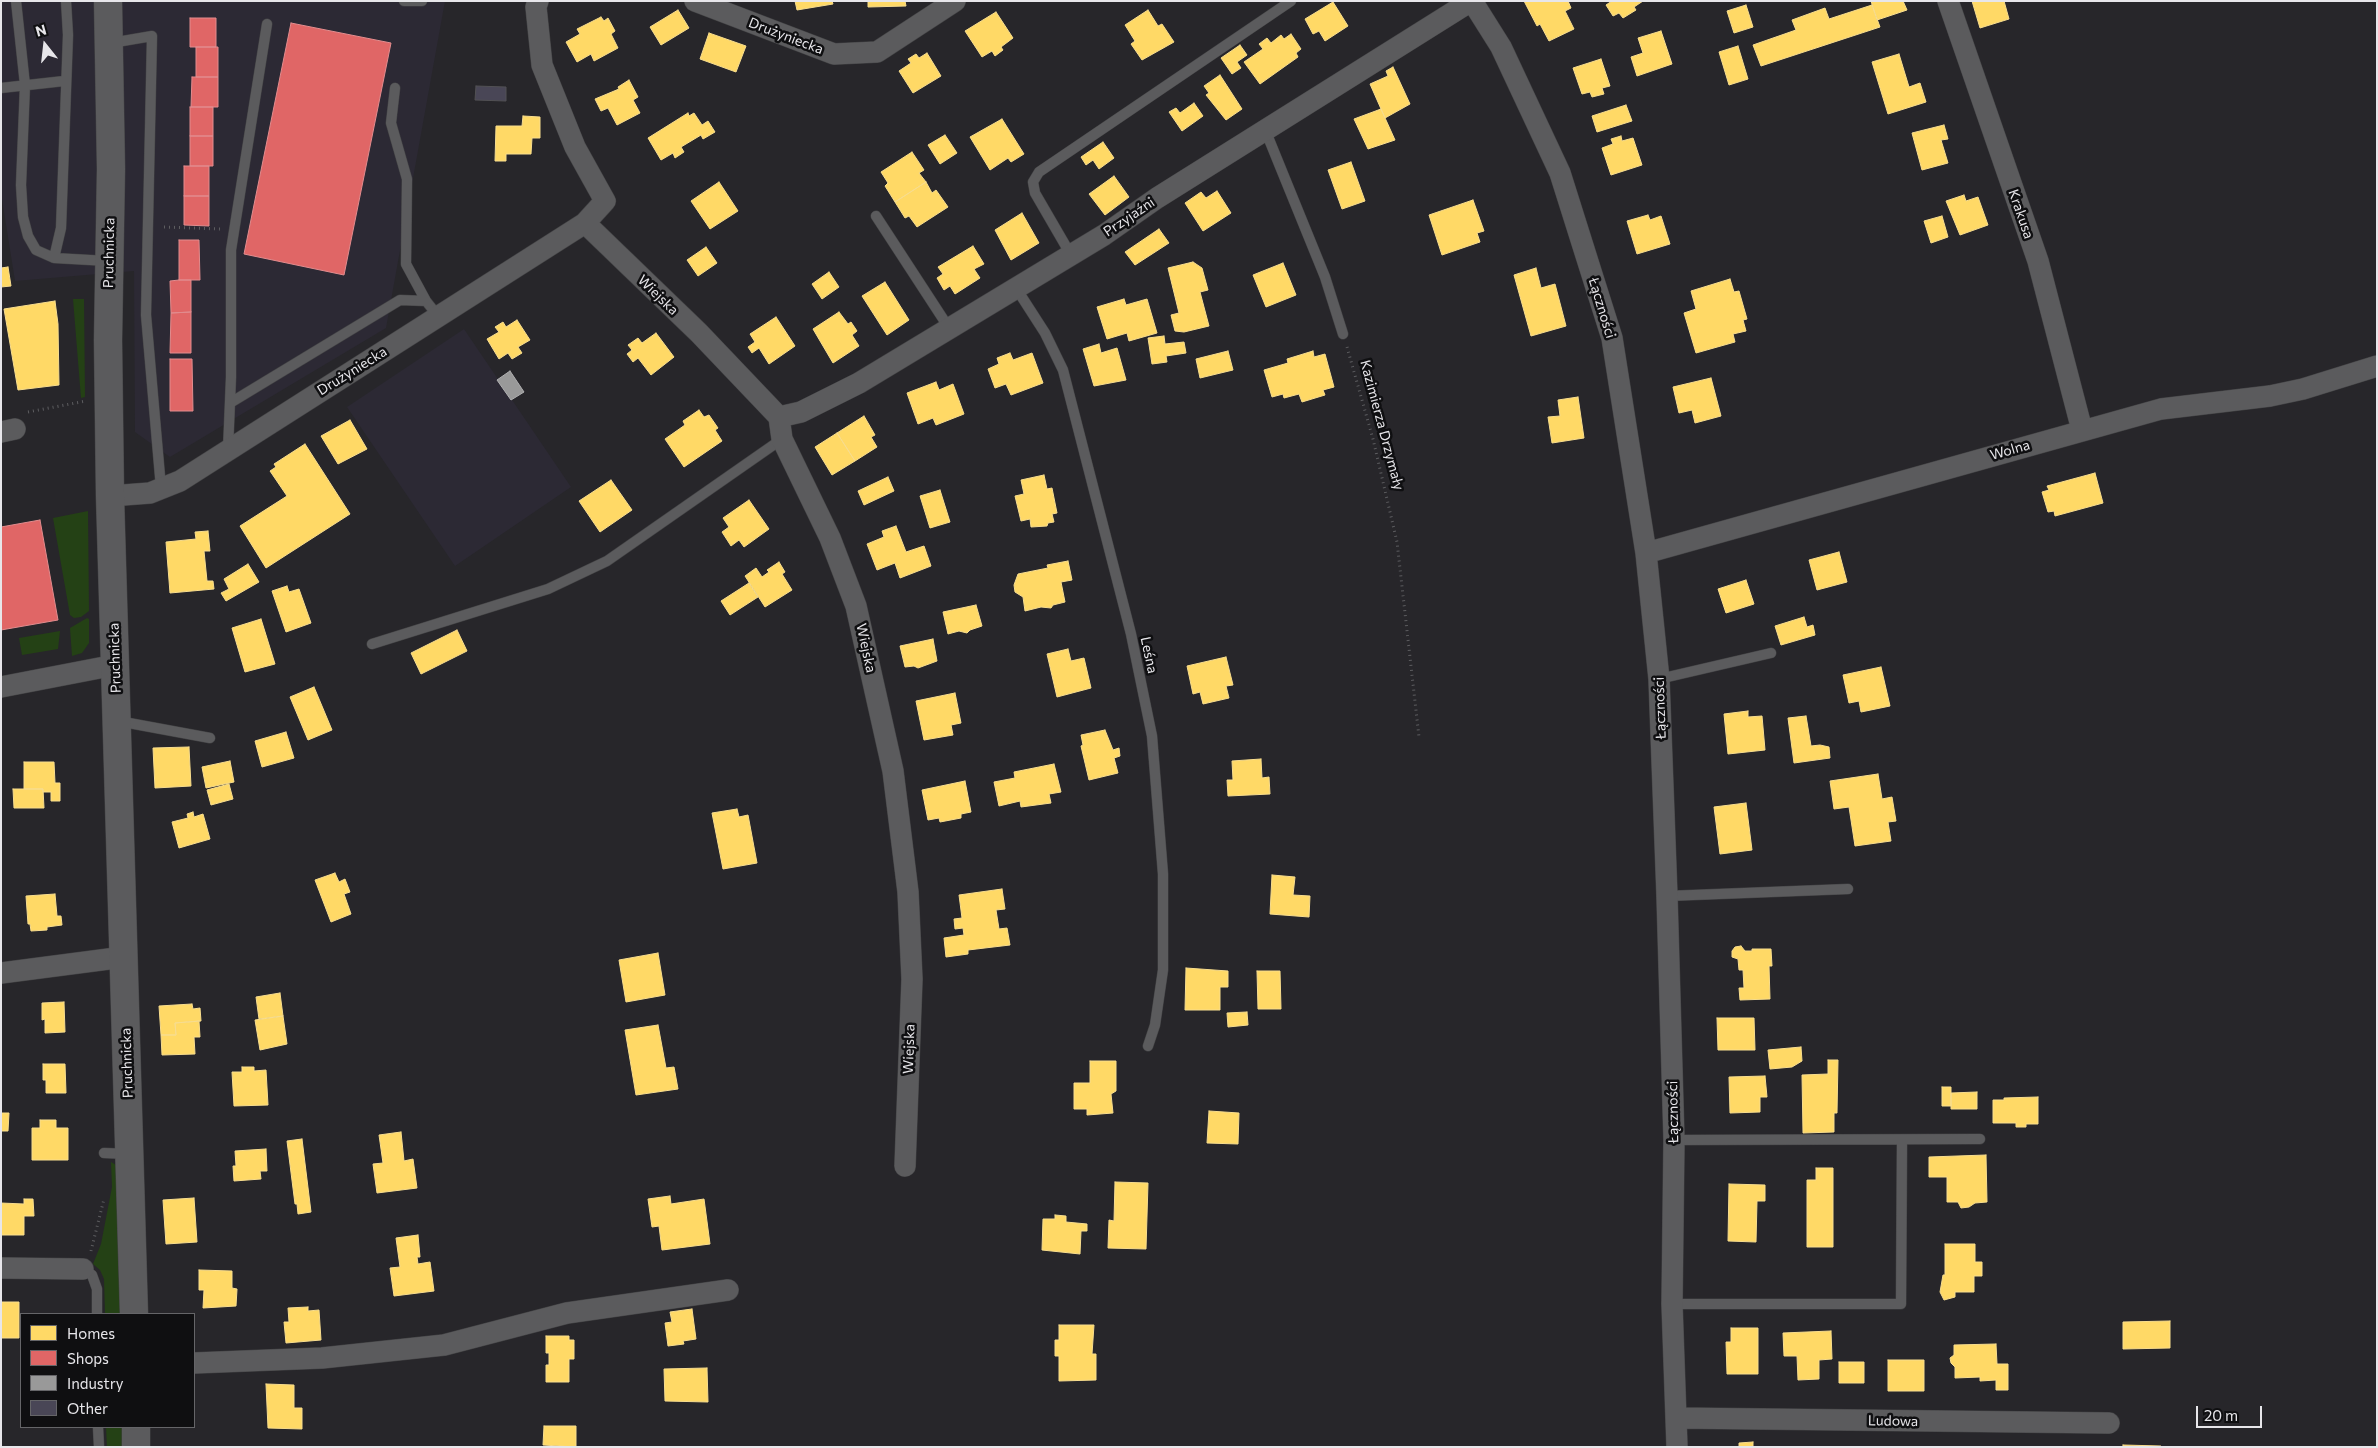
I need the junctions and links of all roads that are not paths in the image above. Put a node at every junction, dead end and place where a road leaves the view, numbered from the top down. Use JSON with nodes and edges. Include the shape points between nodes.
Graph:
{"nodes":[{"id":1,"x":16,"y":1,"type":"edge"},
{"id":2,"x":66,"y":1,"type":"edge"},
{"id":3,"x":108,"y":1,"type":"edge"},
{"id":4,"x":404,"y":1,"type":"edge"},
{"id":5,"x":422,"y":1,"type":"edge"},
{"id":6,"x":538,"y":1,"type":"edge"},
{"id":7,"x":695,"y":1,"type":"edge"},
{"id":8,"x":956,"y":1,"type":"edge"},
{"id":9,"x":1291,"y":1,"type":"edge"},
{"id":10,"x":1471,"y":1,"type":"edge"},
{"id":11,"x":1948,"y":1,"type":"edge"},
{"id":12,"x":267,"y":24,"type":"dead end"},
{"id":13,"x":109,"y":43,"type":"junction"},
{"id":14,"x":64,"y":82,"type":"junction"},
{"id":15,"x":25,"y":85,"type":"junction"},
{"id":16,"x":1,"y":88,"type":"edge"},
{"id":17,"x":395,"y":88,"type":"dead end"},
{"id":18,"x":1266,"y":132,"type":"junction"},
{"id":19,"x":876,"y":216,"type":"dead end"},
{"id":20,"x":584,"y":223,"type":"junction"},
{"id":21,"x":1071,"y":254,"type":"junction"},
{"id":22,"x":54,"y":258,"type":"junction"},
{"id":23,"x":109,"y":261,"type":"junction"},
{"id":24,"x":1016,"y":288,"type":"junction"},
{"id":25,"x":432,"y":309,"type":"junction"},
{"id":26,"x":949,"y":328,"type":"junction"},
{"id":27,"x":1343,"y":334,"type":"road end"},
{"id":28,"x":2377,"y":366,"type":"edge"},
{"id":29,"x":230,"y":402,"type":"junction"},
{"id":30,"x":779,"y":417,"type":"junction"},
{"id":31,"x":2082,"y":430,"type":"junction"},
{"id":32,"x":782,"y":439,"type":"junction"},
{"id":33,"x":228,"y":451,"type":"junction"},
{"id":34,"x":161,"y":488,"type":"junction"},
{"id":35,"x":110,"y":496,"type":"junction"},
{"id":36,"x":1646,"y":553,"type":"junction"},
{"id":37,"x":372,"y":644,"type":"dead end"},
{"id":38,"x":1771,"y":653,"type":"dead end"},
{"id":39,"x":115,"y":665,"type":"junction"},
{"id":40,"x":1659,"y":679,"type":"junction"},
{"id":41,"x":1,"y":687,"type":"edge"},
{"id":42,"x":117,"y":721,"type":"junction"},
{"id":43,"x":210,"y":738,"type":"dead end"},
{"id":44,"x":1848,"y":889,"type":"dead end"},
{"id":45,"x":1667,"y":896,"type":"junction"},
{"id":46,"x":124,"y":957,"type":"junction"},
{"id":47,"x":1,"y":973,"type":"edge"},
{"id":48,"x":1148,"y":1046,"type":"dead end"},
{"id":49,"x":1674,"y":1140,"type":"junction"},
{"id":50,"x":1902,"y":1140,"type":"junction"},
{"id":51,"x":1980,"y":1140,"type":"dead end"},
{"id":52,"x":905,"y":1166,"type":"dead end"},
{"id":53,"x":1,"y":1268,"type":"edge"},
{"id":54,"x":83,"y":1269,"type":"joint"},
{"id":55,"x":728,"y":1290,"type":"dead end"},
{"id":56,"x":1672,"y":1304,"type":"junction"},
{"id":57,"x":97,"y":1313,"type":"edge"},
{"id":58,"x":134,"y":1313,"type":"edge"},
{"id":59,"x":195,"y":1363,"type":"edge"},
{"id":60,"x":1676,"y":1418,"type":"junction"},
{"id":61,"x":2109,"y":1423,"type":"dead end"},
{"id":62,"x":98,"y":1428,"type":"edge"},
{"id":63,"x":136,"y":1428,"type":"edge"},
{"id":64,"x":99,"y":1447,"type":"edge"},
{"id":65,"x":136,"y":1447,"type":"edge"},
{"id":66,"x":1677,"y":1447,"type":"edge"}],
"edges":[{"from":1,"to":15,"type":"lane"},
{"from":2,"to":14,"type":"lane","via":[[68,35]]},
{"from":3,"to":13,"type":"main road","name":"Pruchnicka"},
{"from":4,"to":5,"type":"lane"},
{"from":6,"to":20,"type":"street","name":"Drużyniecka","via":[[542,65],[576,147],[604,201]]},
{"from":7,"to":8,"type":"street","name":"Drużyniecka","via":[[834,54],[877,52]]},
{"from":9,"to":21,"type":"lane","via":[[1040,172],[1033,182],[1035,193]]},
{"from":10,"to":18,"type":"street","name":"Przyjaźni"},
{"from":10,"to":36,"type":"street","name":"Łączności","via":[[1501,47],[1560,173],[1612,338]]},
{"from":11,"to":31,"type":"street","name":"Krakusa","via":[[2038,261]]},
{"from":12,"to":29,"type":"lane","via":[[231,250]]},
{"from":13,"to":23,"type":"main road","name":"Pruchnicka"},
{"from":13,"to":34,"type":"lane","via":[[152,36],[146,314]]},
{"from":14,"to":15,"type":"lane"},
{"from":14,"to":22,"type":"lane","via":[[61,228]]},
{"from":15,"to":16,"type":"lane"},
{"from":15,"to":22,"type":"lane","via":[[23,217],[36,250]]},
{"from":17,"to":25,"type":"lane","via":[[391,123],[407,179],[406,264]]},
{"from":18,"to":21,"type":"street","name":"Przyjaźni"},
{"from":18,"to":27,"type":"lane","via":[[1325,277]]},
{"from":19,"to":26,"type":"lane"},
{"from":20,"to":25,"type":"street","name":"Drużyniecka"},
{"from":20,"to":30,"type":"street","name":"Wiejska"},
{"from":21,"to":24,"type":"street","name":"Przyjaźni"},
{"from":22,"to":23,"type":"lane"},
{"from":23,"to":35,"type":"main road","name":"Pruchnicka"},
{"from":24,"to":26,"type":"street","name":"Przyjaźni"},
{"from":24,"to":48,"type":"lane","name":"Leśna","via":[[1045,333],[1063,370],[1131,634],[1152,736],[1163,874],[1163,970],[1155,1025]]},
{"from":25,"to":29,"type":"lane","via":[[400,300]]},
{"from":25,"to":33,"type":"street","name":"Drużyniecka"},
{"from":26,"to":30,"type":"street","name":"Przyjaźni","via":[[859,383],[800,412]]},
{"from":28,"to":31,"type":"street","name":"Wolna","via":[[2303,390],[2161,409]]},
{"from":29,"to":33,"type":"lane"},
{"from":30,"to":32,"type":"street","name":"Wiejska"},
{"from":31,"to":36,"type":"street","name":"Wolna"},
{"from":32,"to":37,"type":"lane","via":[[607,561],[548,589]]},
{"from":32,"to":52,"type":"street","name":"Wiejska","via":[[830,538],[856,606],[893,771],[908,892],[912,979]]},
{"from":33,"to":34,"type":"street","name":"Drużyniecka","via":[[180,481]]},
{"from":34,"to":35,"type":"street","name":"Drużyniecka","via":[[150,493]]},
{"from":35,"to":39,"type":"main road","name":"Pruchnicka"},
{"from":36,"to":40,"type":"street","name":"Łączności"},
{"from":38,"to":40,"type":"lane"},
{"from":39,"to":41,"type":"street"},
{"from":39,"to":42,"type":"main road","name":"Pruchnicka"},
{"from":40,"to":45,"type":"street","name":"Łączności"},
{"from":42,"to":43,"type":"lane"},
{"from":42,"to":46,"type":"main road","name":"Pruchnicka"},
{"from":44,"to":45,"type":"lane"},
{"from":45,"to":49,"type":"street","name":"Łączności"},
{"from":46,"to":47,"type":"street"},
{"from":46,"to":58,"type":"main road","name":"Pruchnicka","via":[[117,1154]]},
{"from":49,"to":50,"type":"lane"},
{"from":49,"to":56,"type":"street","name":"Łączności"},
{"from":50,"to":51,"type":"lane"},
{"from":50,"to":56,"type":"lane","via":[[1901,1304]]},
{"from":53,"to":54,"type":"street"},
{"from":54,"to":57,"type":"lane","via":[[92,1276],[97,1288]]},
{"from":55,"to":59,"type":"street","via":[[567,1313],[444,1345],[322,1358]]},
{"from":56,"to":60,"type":"street","name":"Łączności"},
{"from":60,"to":61,"type":"street","name":"Ludowa"},
{"from":60,"to":66,"type":"street","name":"Łączności"},
{"from":62,"to":64,"type":"lane"},
{"from":63,"to":65,"type":"main road"}]}
